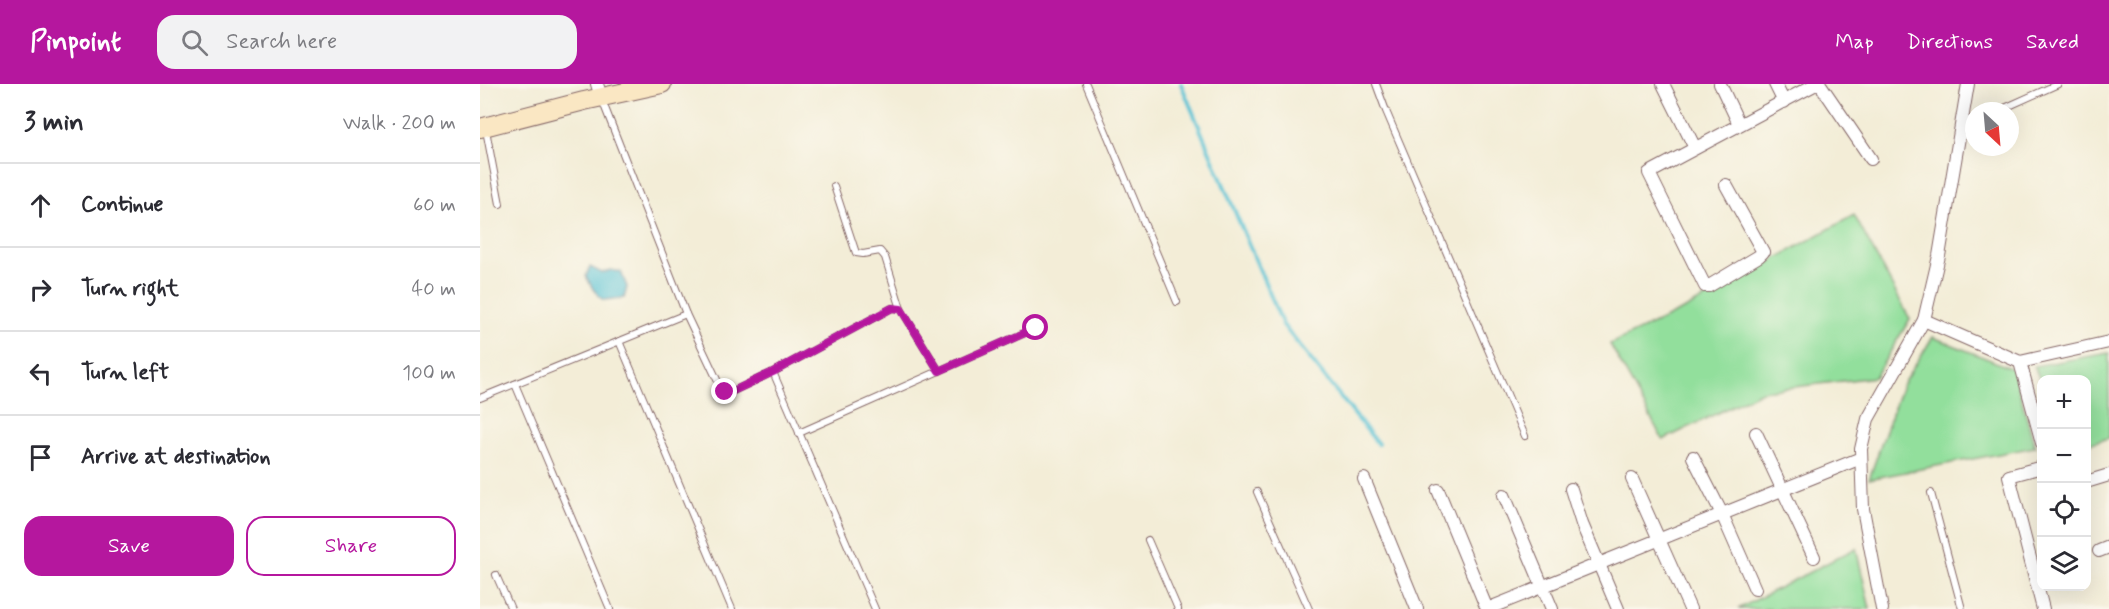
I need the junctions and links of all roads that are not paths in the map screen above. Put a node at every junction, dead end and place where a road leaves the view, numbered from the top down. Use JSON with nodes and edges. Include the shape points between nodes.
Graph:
{"nodes":[{"id":1,"x":662,"y":84,"type":"edge"},
{"id":2,"x":1086,"y":84,"type":"edge"},
{"id":3,"x":1376,"y":84,"type":"edge"},
{"id":4,"x":1663,"y":84,"type":"edge"},
{"id":5,"x":1720,"y":84,"type":"edge"},
{"id":6,"x":1775,"y":84,"type":"edge"},
{"id":7,"x":1818,"y":84,"type":"edge"},
{"id":8,"x":1968,"y":84,"type":"edge"},
{"id":9,"x":2058,"y":84,"type":"edge"},
{"id":10,"x":599,"y":91,"type":"edge"},
{"id":11,"x":1784,"y":102,"type":"junction"},
{"id":12,"x":2018,"y":102,"type":"edge"},
{"id":13,"x":1965,"y":122,"type":"edge"},
{"id":14,"x":1961,"y":123,"type":"junction"},
{"id":15,"x":1739,"y":124,"type":"junction"},
{"id":16,"x":482,"y":127,"type":"edge"},
{"id":17,"x":1695,"y":148,"type":"junction"},
{"id":18,"x":1871,"y":159,"type":"dead end"},
{"id":19,"x":1726,"y":185,"type":"dead end"},
{"id":20,"x":834,"y":186,"type":"dead end"},
{"id":21,"x":500,"y":204,"type":"dead end"},
{"id":22,"x":1177,"y":302,"type":"dead end"},
{"id":23,"x":901,"y":309,"type":"junction"},
{"id":24,"x":686,"y":314,"type":"junction"},
{"id":25,"x":1924,"y":320,"type":"junction"},
{"id":26,"x":1036,"y":328,"type":"dead end"},
{"id":27,"x":619,"y":341,"type":"junction"},
{"id":28,"x":2109,"y":342,"type":"edge"},
{"id":29,"x":2020,"y":362,"type":"junction"},
{"id":30,"x":939,"y":371,"type":"junction"},
{"id":31,"x":773,"y":372,"type":"junction"},
{"id":32,"x":515,"y":384,"type":"junction"},
{"id":33,"x":480,"y":398,"type":"edge"},
{"id":34,"x":2038,"y":429,"type":"edge"},
{"id":35,"x":799,"y":433,"type":"junction"},
{"id":36,"x":1756,"y":433,"type":"dead end"},
{"id":37,"x":1525,"y":436,"type":"dead end"},
{"id":38,"x":1693,"y":457,"type":"dead end"},
{"id":39,"x":1861,"y":458,"type":"junction"},
{"id":40,"x":2037,"y":468,"type":"edge"},
{"id":41,"x":2109,"y":475,"type":"edge"},
{"id":42,"x":1364,"y":479,"type":"dead end"},
{"id":43,"x":1632,"y":479,"type":"dead end"},
{"id":44,"x":2091,"y":480,"type":"edge"},
{"id":45,"x":1571,"y":489,"type":"dead end"},
{"id":46,"x":1438,"y":490,"type":"dead end"},
{"id":47,"x":1782,"y":490,"type":"junction"},
{"id":48,"x":1257,"y":492,"type":"dead end"},
{"id":49,"x":1931,"y":493,"type":"dead end"},
{"id":50,"x":1504,"y":495,"type":"dead end"},
{"id":51,"x":1722,"y":514,"type":"junction"},
{"id":52,"x":1659,"y":539,"type":"junction"},
{"id":53,"x":1148,"y":540,"type":"dead end"},
{"id":54,"x":1814,"y":557,"type":"dead end"},
{"id":55,"x":1598,"y":563,"type":"junction"},
{"id":56,"x":496,"y":575,"type":"dead end"},
{"id":57,"x":1541,"y":586,"type":"junction"},
{"id":58,"x":1755,"y":589,"type":"dead end"},
{"id":59,"x":511,"y":609,"type":"edge"},
{"id":60,"x":610,"y":609,"type":"edge"},
{"id":61,"x":732,"y":609,"type":"edge"},
{"id":62,"x":875,"y":609,"type":"edge"},
{"id":63,"x":1178,"y":609,"type":"edge"},
{"id":64,"x":1309,"y":609,"type":"edge"},
{"id":65,"x":1417,"y":609,"type":"edge"},
{"id":66,"x":1487,"y":609,"type":"edge"},
{"id":67,"x":1552,"y":609,"type":"edge"},
{"id":68,"x":1618,"y":609,"type":"edge"},
{"id":69,"x":1690,"y":609,"type":"edge"},
{"id":70,"x":1882,"y":609,"type":"edge"},
{"id":71,"x":1962,"y":609,"type":"edge"},
{"id":72,"x":2043,"y":609,"type":"edge"}],
"edges":[{"from":1,"to":10,"type":"main road"},
{"from":2,"to":22,"type":"lane"},
{"from":3,"to":37,"type":"lane"},
{"from":4,"to":17,"type":"street"},
{"from":5,"to":15,"type":"street"},
{"from":6,"to":11,"type":"street"},
{"from":7,"to":11,"type":"street"},
{"from":7,"to":18,"type":"street"},
{"from":8,"to":14,"type":"street"},
{"from":9,"to":12,"type":"lane"},
{"from":10,"to":16,"type":"main road"},
{"from":10,"to":24,"type":"lane"},
{"from":11,"to":15,"type":"street"},
{"from":13,"to":14,"type":"lane"},
{"from":14,"to":25,"type":"street","via":[[1940,256]]},
{"from":15,"to":17,"type":"street"},
{"from":16,"to":21,"type":"lane"},
{"from":17,"to":19,"type":"street","via":[[1648,173],[1705,286],[1763,252]]},
{"from":20,"to":23,"type":"lane","via":[[856,253],[880,251],[885,257]]},
{"from":23,"to":30,"type":"lane"},
{"from":23,"to":31,"type":"lane","via":[[892,308]]},
{"from":24,"to":27,"type":"lane"},
{"from":24,"to":31,"type":"lane","via":[[725,392]]},
{"from":25,"to":29,"type":"street"},
{"from":25,"to":39,"type":"street","via":[[1868,419]]},
{"from":26,"to":30,"type":"lane"},
{"from":27,"to":32,"type":"lane"},
{"from":27,"to":61,"type":"lane"},
{"from":28,"to":29,"type":"street"},
{"from":29,"to":34,"type":"street"},
{"from":30,"to":35,"type":"lane"},
{"from":31,"to":35,"type":"lane"},
{"from":32,"to":33,"type":"lane"},
{"from":32,"to":60,"type":"lane"},
{"from":35,"to":62,"type":"lane"},
{"from":36,"to":47,"type":"street"},
{"from":38,"to":51,"type":"street"},
{"from":39,"to":47,"type":"street"},
{"from":39,"to":70,"type":"street","via":[[1863,509]]},
{"from":40,"to":72,"type":"street","via":[[2010,476]]},
{"from":41,"to":44,"type":"street"},
{"from":42,"to":65,"type":"street"},
{"from":43,"to":52,"type":"street"},
{"from":45,"to":55,"type":"street"},
{"from":46,"to":66,"type":"street"},
{"from":47,"to":51,"type":"street"},
{"from":47,"to":54,"type":"street"},
{"from":48,"to":64,"type":"lane"},
{"from":49,"to":71,"type":"lane"},
{"from":50,"to":57,"type":"street"},
{"from":51,"to":52,"type":"street"},
{"from":51,"to":58,"type":"street"},
{"from":52,"to":55,"type":"street"},
{"from":52,"to":69,"type":"street"},
{"from":53,"to":63,"type":"lane"},
{"from":55,"to":57,"type":"street"},
{"from":55,"to":68,"type":"street"},
{"from":56,"to":59,"type":"lane"},
{"from":57,"to":66,"type":"street"},
{"from":57,"to":67,"type":"street"}]}
